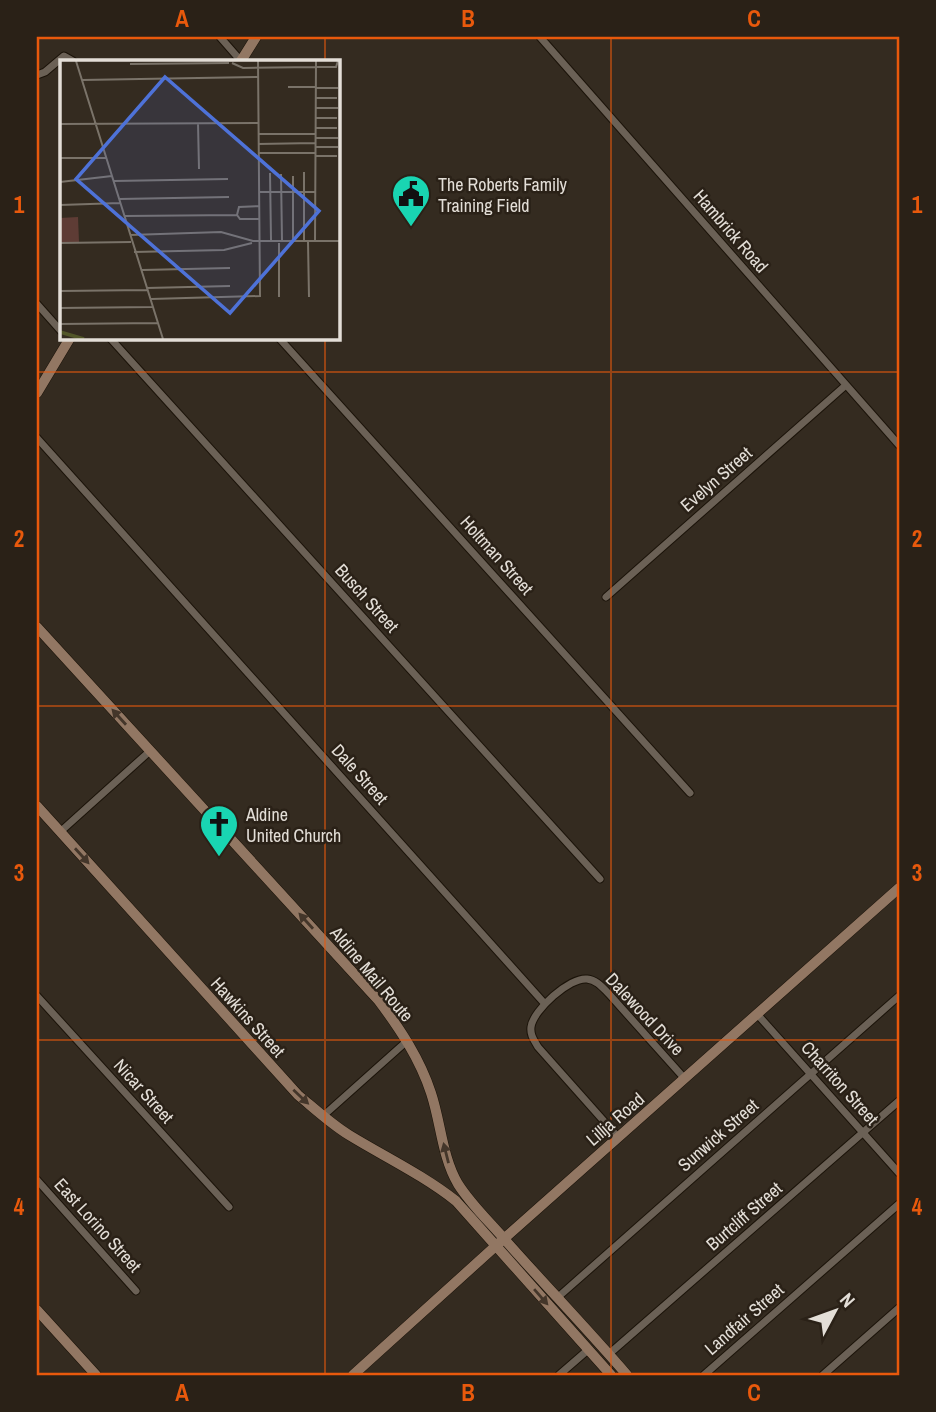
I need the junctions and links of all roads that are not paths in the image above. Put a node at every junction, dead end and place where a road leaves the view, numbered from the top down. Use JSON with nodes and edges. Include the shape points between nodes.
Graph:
{"nodes":[{"id":1,"x":220,"y":37,"type":"edge"},
{"id":2,"x":256,"y":37,"type":"edge"},
{"id":3,"x":540,"y":37,"type":"edge"},
{"id":4,"x":71,"y":60,"type":"edge"},
{"id":5,"x":240,"y":60,"type":"edge"},
{"id":6,"x":242,"y":60,"type":"edge"},
{"id":7,"x":37,"y":75,"type":"edge"},
{"id":8,"x":37,"y":304,"type":"edge"},
{"id":9,"x":60,"y":330,"type":"edge"},
{"id":10,"x":68,"y":340,"type":"edge"},
{"id":11,"x":112,"y":340,"type":"edge"},
{"id":12,"x":281,"y":340,"type":"edge"},
{"id":13,"x":846,"y":385,"type":"junction"},
{"id":14,"x":37,"y":393,"type":"edge"},
{"id":15,"x":37,"y":439,"type":"edge"},
{"id":16,"x":899,"y":445,"type":"edge"},
{"id":17,"x":606,"y":597,"type":"dead end"},
{"id":18,"x":37,"y":627,"type":"edge"},
{"id":19,"x":150,"y":751,"type":"junction"},
{"id":20,"x":690,"y":793,"type":"dead end"},
{"id":21,"x":37,"y":806,"type":"edge"},
{"id":22,"x":60,"y":832,"type":"junction"},
{"id":23,"x":600,"y":879,"type":"dead end"},
{"id":24,"x":899,"y":888,"type":"edge"},
{"id":25,"x":37,"y":996,"type":"edge"},
{"id":26,"x":899,"y":996,"type":"edge"},
{"id":27,"x":545,"y":1004,"type":"junction"},
{"id":28,"x":757,"y":1014,"type":"junction"},
{"id":29,"x":407,"y":1041,"type":"junction"},
{"id":30,"x":811,"y":1074,"type":"junction"},
{"id":31,"x":685,"y":1079,"type":"junction"},
{"id":32,"x":899,"y":1101,"type":"edge"},
{"id":33,"x":323,"y":1116,"type":"junction"},
{"id":34,"x":863,"y":1133,"type":"junction"},
{"id":35,"x":618,"y":1137,"type":"junction"},
{"id":36,"x":899,"y":1173,"type":"edge"},
{"id":37,"x":37,"y":1180,"type":"edge"},
{"id":38,"x":899,"y":1204,"type":"edge"},
{"id":39,"x":229,"y":1207,"type":"dead end"},
{"id":40,"x":504,"y":1238,"type":"junction"},
{"id":41,"x":496,"y":1246,"type":"junction"},
{"id":42,"x":136,"y":1290,"type":"dead end"},
{"id":43,"x":557,"y":1298,"type":"junction"},
{"id":44,"x":899,"y":1308,"type":"edge"},
{"id":45,"x":37,"y":1310,"type":"edge"},
{"id":46,"x":589,"y":1349,"type":"junction"},
{"id":47,"x":609,"y":1354,"type":"junction"},
{"id":48,"x":356,"y":1374,"type":"edge"},
{"id":49,"x":96,"y":1375,"type":"edge"},
{"id":50,"x":559,"y":1375,"type":"edge"},
{"id":51,"x":611,"y":1375,"type":"edge"},
{"id":52,"x":627,"y":1375,"type":"edge"},
{"id":53,"x":704,"y":1375,"type":"edge"},
{"id":54,"x":823,"y":1375,"type":"edge"}],
"edges":[{"from":1,"to":5,"type":"street"},
{"from":2,"to":6,"type":"main road"},
{"from":3,"to":13,"type":"street","name":"Hambrick Road"},
{"from":4,"to":7,"type":"street","via":[[64,56]]},
{"from":8,"to":9,"type":"street"},
{"from":10,"to":14,"type":"main road"},
{"from":11,"to":23,"type":"street","name":"Busch Street"},
{"from":12,"to":20,"type":"street","name":"Holtman Street"},
{"from":13,"to":16,"type":"street","name":"Hambrick Road"},
{"from":13,"to":17,"type":"street","name":"Evelyn Street"},
{"from":15,"to":27,"type":"street","name":"Dale Street"},
{"from":19,"to":18,"type":"main road","name":"Aldine Mail Route","one_way":true},
{"from":19,"to":22,"type":"street"},
{"from":29,"to":19,"type":"main road","name":"Aldine Mail Route","one_way":true,"via":[[379,1001]]},
{"from":21,"to":22,"type":"main road","name":"Hawkins Street"},
{"from":22,"to":33,"type":"main road","name":"Hawkins Street","one_way":true,"via":[[298,1095]]},
{"from":24,"to":28,"type":"main road","name":"Lillja Road"},
{"from":25,"to":39,"type":"street","name":"Nicar Street"},
{"from":26,"to":30,"type":"street","name":"Sunwick Street"},
{"from":27,"to":31,"type":"street","name":"Dalewood Drive","via":[[573,982],[593,980]]},
{"from":27,"to":35,"type":"street","via":[[535,1014],[531,1036]]},
{"from":28,"to":30,"type":"street","name":"Charriton Street"},
{"from":28,"to":31,"type":"main road","name":"Lillja Road"},
{"from":29,"to":33,"type":"street"},
{"from":40,"to":29,"type":"main road","name":"Aldine Mail Route","one_way":true,"via":[[479,1212],[449,1166],[431,1093]]},
{"from":30,"to":34,"type":"street","name":"Charriton Street"},
{"from":30,"to":43,"type":"street","name":"Sunwick Street"},
{"from":31,"to":35,"type":"main road","name":"Lillja Road"},
{"from":32,"to":34,"type":"street","name":"Burtcliff Street"},
{"from":33,"to":41,"type":"main road","name":"Hawkins Street","via":[[438,1187]]},
{"from":34,"to":36,"type":"street","name":"Charriton Street"},
{"from":34,"to":47,"type":"street","name":"Burtcliff Street"},
{"from":35,"to":40,"type":"main road","name":"Lillja Road"},
{"from":37,"to":42,"type":"street","name":"East Lorino Street"},
{"from":38,"to":53,"type":"street","name":"Landfair Street"},
{"from":40,"to":41,"type":"main road","name":"Lillja Road"},
{"from":40,"to":43,"type":"main road","name":"Aldine Mail Route"},
{"from":41,"to":46,"type":"main road","one_way":true},
{"from":41,"to":48,"type":"main road","name":"Lillja Road"},
{"from":43,"to":47,"type":"main road","name":"Aldine Mail Route"},
{"from":44,"to":54,"type":"street"},
{"from":45,"to":49,"type":"main road"},
{"from":46,"to":50,"type":"street"},
{"from":46,"to":51,"type":"main road"},
{"from":47,"to":52,"type":"main road","name":"Aldine Mail Route"}]}
